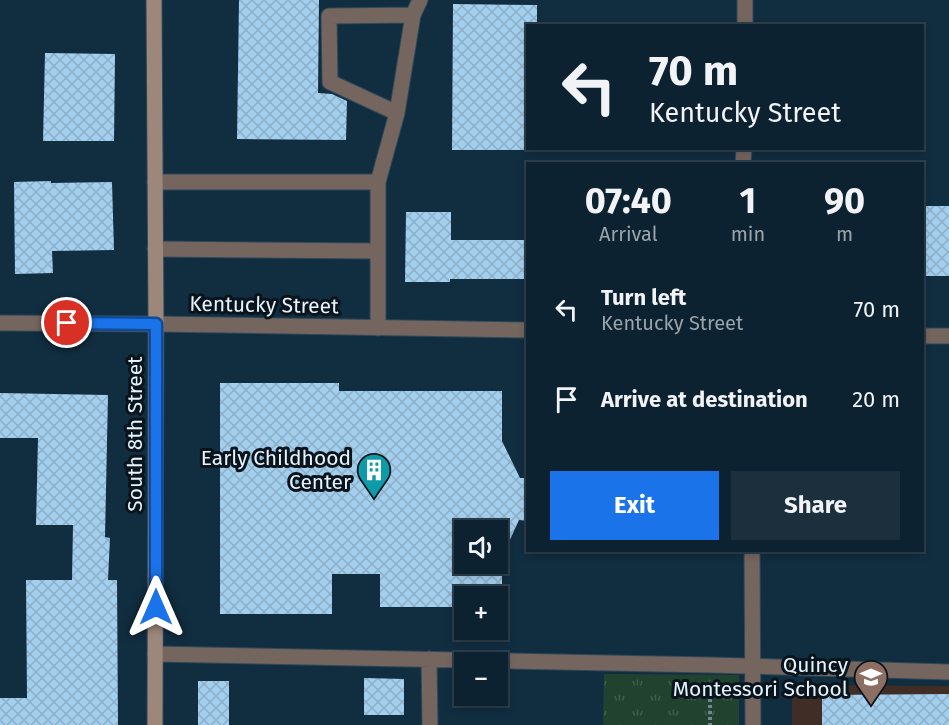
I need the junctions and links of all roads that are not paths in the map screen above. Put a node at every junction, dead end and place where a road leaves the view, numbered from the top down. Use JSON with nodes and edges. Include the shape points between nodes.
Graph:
{"nodes":[{"id":1,"x":154,"y":0,"type":"edge"},
{"id":2,"x":420,"y":0,"type":"edge"},
{"id":3,"x":745,"y":0,"type":"edge"},
{"id":4,"x":414,"y":15,"type":"junction"},
{"id":5,"x":745,"y":24,"type":"edge"},
{"id":6,"x":398,"y":113,"type":"junction"},
{"id":7,"x":155,"y":182,"type":"junction"},
{"id":8,"x":378,"y":182,"type":"junction"},
{"id":9,"x":155,"y":249,"type":"junction"},
{"id":10,"x":378,"y":251,"type":"junction"},
{"id":11,"x":0,"y":323,"type":"edge"},
{"id":12,"x":156,"y":324,"type":"junction"},
{"id":13,"x":378,"y":328,"type":"junction"},
{"id":14,"x":526,"y":330,"type":"edge"},
{"id":15,"x":924,"y":336,"type":"edge"},
{"id":16,"x":949,"y":336,"type":"edge"},
{"id":17,"x":752,"y":552,"type":"edge"},
{"id":18,"x":155,"y":654,"type":"junction"},
{"id":19,"x":429,"y":659,"type":"junction"},
{"id":20,"x":753,"y":666,"type":"junction"},
{"id":21,"x":949,"y":672,"type":"edge"},
{"id":22,"x":155,"y":725,"type":"edge"},
{"id":23,"x":430,"y":725,"type":"edge"},
{"id":24,"x":753,"y":725,"type":"edge"}],
"edges":[{"from":1,"to":7,"type":"street","name":"South 8th Street"},
{"from":2,"to":4,"type":"street"},
{"from":3,"to":5,"type":"street"},
{"from":4,"to":6,"type":"street"},
{"from":4,"to":6,"type":"street","via":[[329,16],[330,82]]},
{"from":6,"to":8,"type":"street"},
{"from":7,"to":8,"type":"street"},
{"from":7,"to":9,"type":"street","name":"South 8th Street"},
{"from":8,"to":10,"type":"street"},
{"from":9,"to":10,"type":"street"},
{"from":9,"to":12,"type":"street","name":"South 8th Street"},
{"from":10,"to":13,"type":"street"},
{"from":11,"to":12,"type":"street","name":"Kentucky Street"},
{"from":12,"to":13,"type":"street","name":"Kentucky Street"},
{"from":12,"to":18,"type":"street","name":"South 8th Street"},
{"from":13,"to":14,"type":"street","name":"Kentucky Street"},
{"from":15,"to":16,"type":"street"},
{"from":17,"to":20,"type":"street"},
{"from":18,"to":19,"type":"street"},
{"from":18,"to":22,"type":"street","name":"South 8th Street"},
{"from":19,"to":20,"type":"street"},
{"from":19,"to":23,"type":"street"},
{"from":20,"to":21,"type":"street"},
{"from":20,"to":24,"type":"street"}]}
